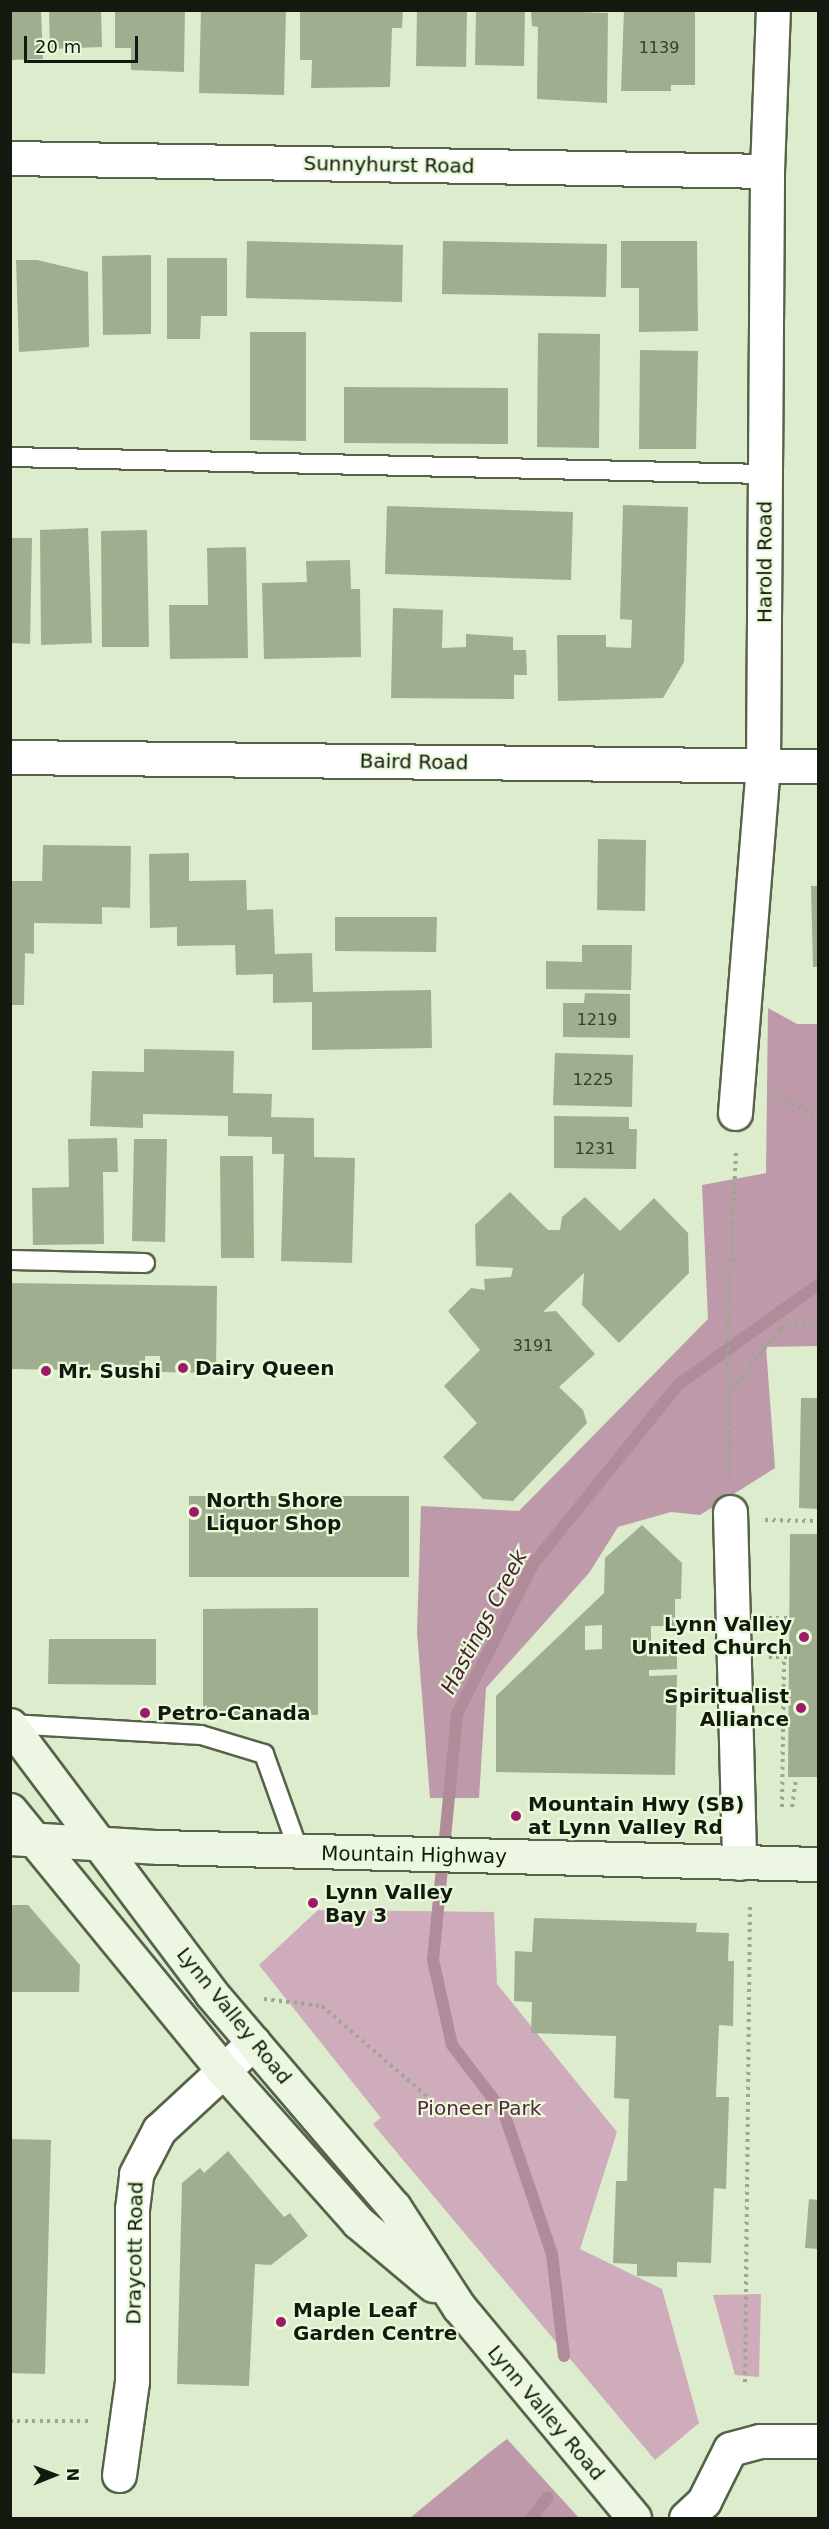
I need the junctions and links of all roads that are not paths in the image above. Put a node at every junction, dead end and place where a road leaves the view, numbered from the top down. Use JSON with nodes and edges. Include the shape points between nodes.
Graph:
{"nodes":[{"id":1,"x":773,"y":10,"type":"edge"},
{"id":2,"x":10,"y":158,"type":"edge"},
{"id":3,"x":767,"y":171,"type":"junction"},
{"id":4,"x":10,"y":457,"type":"edge"},
{"id":5,"x":765,"y":474,"type":"junction"},
{"id":6,"x":10,"y":757,"type":"edge"},
{"id":7,"x":763,"y":766,"type":"junction"},
{"id":8,"x":819,"y":766,"type":"edge"},
{"id":9,"x":735,"y":1113,"type":"road end"},
{"id":10,"x":10,"y":1260,"type":"edge"},
{"id":11,"x":145,"y":1263,"type":"dead end"},
{"id":12,"x":730,"y":1516,"type":"road end"},
{"id":13,"x":10,"y":1725,"type":"edge"},
{"id":14,"x":10,"y":1810,"type":"edge"},
{"id":15,"x":23,"y":1838,"type":"edge"},
{"id":16,"x":100,"y":1842,"type":"junction"},
{"id":17,"x":299,"y":1852,"type":"junction"},
{"id":18,"x":739,"y":1863,"type":"junction"},
{"id":19,"x":819,"y":1864,"type":"edge"},
{"id":20,"x":254,"y":2042,"type":"junction"},
{"id":21,"x":224,"y":2071,"type":"junction"},
{"id":22,"x":459,"y":2307,"type":"junction"},
{"id":23,"x":819,"y":2441,"type":"edge"},
{"id":24,"x":119,"y":2475,"type":"dead end"},
{"id":25,"x":634,"y":2518,"type":"edge"},
{"id":26,"x":686,"y":2518,"type":"edge"}],
"edges":[{"from":1,"to":3,"type":"street","name":"Harold Road"},
{"from":2,"to":3,"type":"street","name":"Sunnyhurst Road"},
{"from":3,"to":5,"type":"street","name":"Harold Road"},
{"from":4,"to":5,"type":"lane"},
{"from":5,"to":7,"type":"street","name":"Harold Road"},
{"from":6,"to":7,"type":"street","name":"Baird Road"},
{"from":7,"to":8,"type":"street","name":"Baird Road"},
{"from":7,"to":9,"type":"street","name":"Harold Road","via":[[735,1071]]},
{"from":10,"to":11,"type":"lane"},
{"from":12,"to":18,"type":"street"},
{"from":13,"to":16,"type":"street","name":"Lynn Valley Road"},
{"from":13,"to":17,"type":"lane","via":[[201,1735],[264,1754]]},
{"from":14,"to":15,"type":"street","name":"Lynn Valley Road"},
{"from":15,"to":16,"type":"street","name":"Mountain Highway"},
{"from":15,"to":21,"type":"street","name":"Lynn Valley Road"},
{"from":16,"to":17,"type":"street","name":"Mountain Highway"},
{"from":16,"to":20,"type":"street","name":"Lynn Valley Road","via":[[212,1993]]},
{"from":17,"to":18,"type":"street","name":"Mountain Highway"},
{"from":18,"to":19,"type":"street","name":"Mountain Highway"},
{"from":20,"to":21,"type":"street","name":"Draycott Road"},
{"from":20,"to":22,"type":"street","name":"Lynn Valley Road","via":[[394,2207]]},
{"from":21,"to":22,"type":"street","name":"Lynn Valley Road","via":[[358,2222]]},
{"from":21,"to":24,"type":"street","name":"Draycott Road","via":[[159,2130],[136,2174],[132,2209],[132,2381]]},
{"from":22,"to":25,"type":"street","name":"Lynn Valley Road"},
{"from":23,"to":26,"type":"street","via":[[760,2440],[730,2449],[704,2501]]}]}
